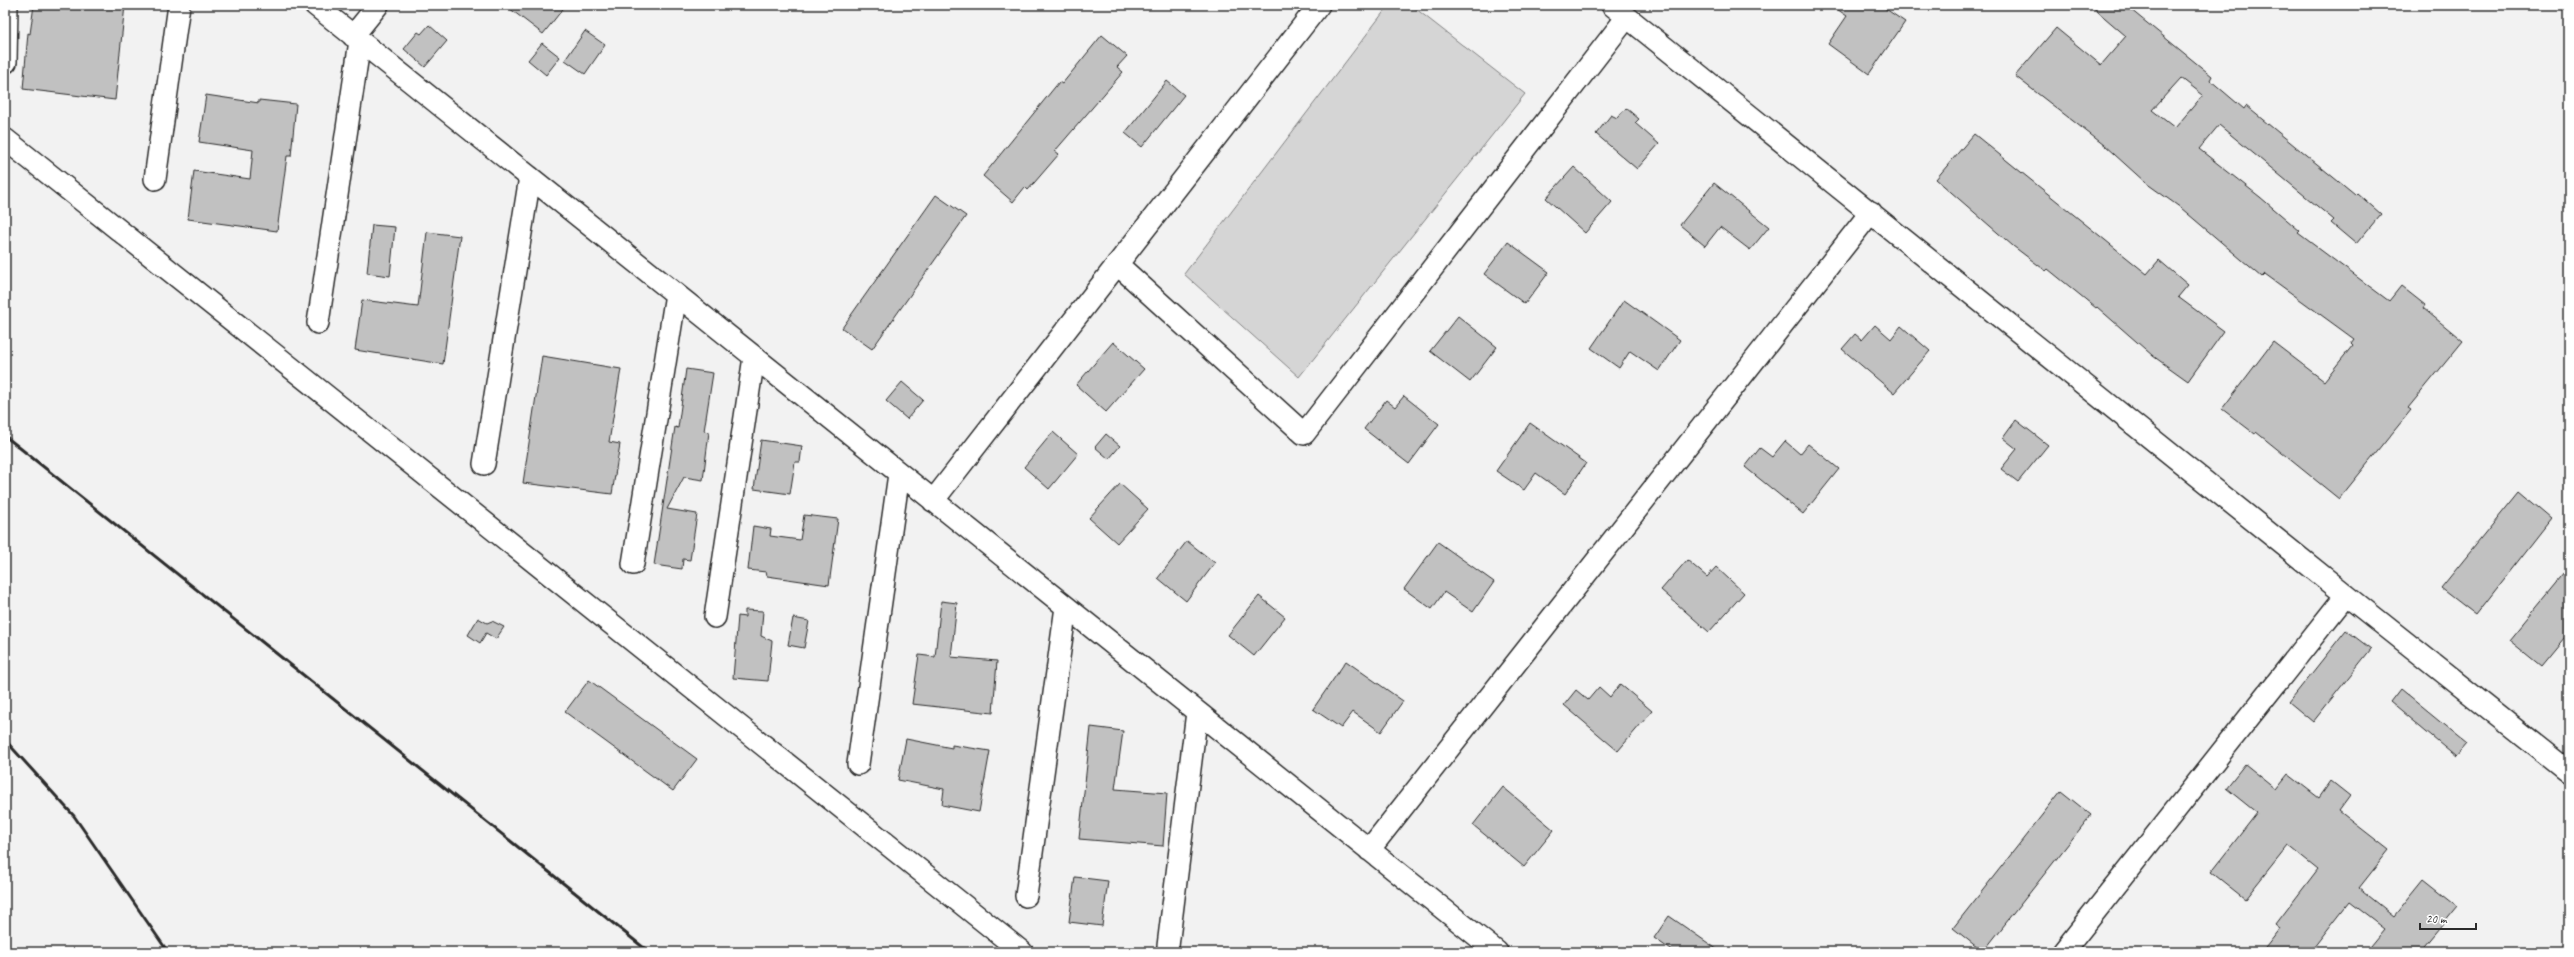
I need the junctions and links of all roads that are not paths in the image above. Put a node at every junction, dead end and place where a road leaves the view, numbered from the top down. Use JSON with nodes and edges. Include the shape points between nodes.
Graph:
{"nodes":[{"id":1,"x":7,"y":5,"type":"edge"},
{"id":2,"x":179,"y":5,"type":"edge"},
{"id":3,"x":315,"y":5,"type":"edge"},
{"id":4,"x":378,"y":5,"type":"edge"},
{"id":5,"x":1319,"y":5,"type":"edge"},
{"id":6,"x":1619,"y":11,"type":"edge"},
{"id":7,"x":357,"y":38,"type":"junction"},
{"id":8,"x":6,"y":62,"type":"dead end"},
{"id":9,"x":5,"y":139,"type":"edge"},
{"id":10,"x":530,"y":177,"type":"junction"},
{"id":11,"x":155,"y":179,"type":"dead end"},
{"id":12,"x":1871,"y":212,"type":"junction"},
{"id":13,"x":1117,"y":264,"type":"junction"},
{"id":14,"x":676,"y":294,"type":"junction"},
{"id":15,"x":318,"y":323,"type":"dead end"},
{"id":16,"x":754,"y":357,"type":"junction"},
{"id":17,"x":484,"y":464,"type":"dead end"},
{"id":18,"x":899,"y":474,"type":"junction"},
{"id":19,"x":933,"y":501,"type":"junction"},
{"id":20,"x":633,"y":564,"type":"dead end"},
{"id":21,"x":2346,"y":595,"type":"junction"},
{"id":22,"x":1066,"y":607,"type":"junction"},
{"id":23,"x":714,"y":617,"type":"dead end"},
{"id":24,"x":1196,"y":712,"type":"junction"},
{"id":25,"x":858,"y":764,"type":"dead end"},
{"id":26,"x":2569,"y":772,"type":"edge"},
{"id":27,"x":1369,"y":850,"type":"junction"},
{"id":28,"x":1026,"y":896,"type":"dead end"},
{"id":29,"x":1168,"y":946,"type":"dead end"},
{"id":30,"x":1022,"y":952,"type":"edge"},
{"id":31,"x":1497,"y":952,"type":"edge"},
{"id":32,"x":2063,"y":952,"type":"edge"}],
"edges":[{"from":1,"to":8,"type":"street"},
{"from":2,"to":11,"type":"street"},
{"from":3,"to":7,"type":"street"},
{"from":4,"to":7,"type":"street"},
{"from":5,"to":13,"type":"street"},
{"from":6,"to":12,"type":"street"},
{"from":6,"to":13,"type":"street","via":[[1304,434]]},
{"from":7,"to":10,"type":"street"},
{"from":7,"to":15,"type":"street"},
{"from":9,"to":30,"type":"street"},
{"from":10,"to":14,"type":"street"},
{"from":10,"to":17,"type":"street"},
{"from":12,"to":21,"type":"street"},
{"from":12,"to":27,"type":"street"},
{"from":13,"to":19,"type":"street"},
{"from":14,"to":16,"type":"street"},
{"from":14,"to":20,"type":"street"},
{"from":16,"to":18,"type":"street"},
{"from":16,"to":23,"type":"street"},
{"from":18,"to":19,"type":"street"},
{"from":18,"to":25,"type":"street"},
{"from":19,"to":22,"type":"street"},
{"from":21,"to":26,"type":"street"},
{"from":21,"to":32,"type":"street"},
{"from":22,"to":24,"type":"street"},
{"from":22,"to":28,"type":"street"},
{"from":24,"to":27,"type":"street"},
{"from":24,"to":29,"type":"street"},
{"from":27,"to":31,"type":"street"}]}
